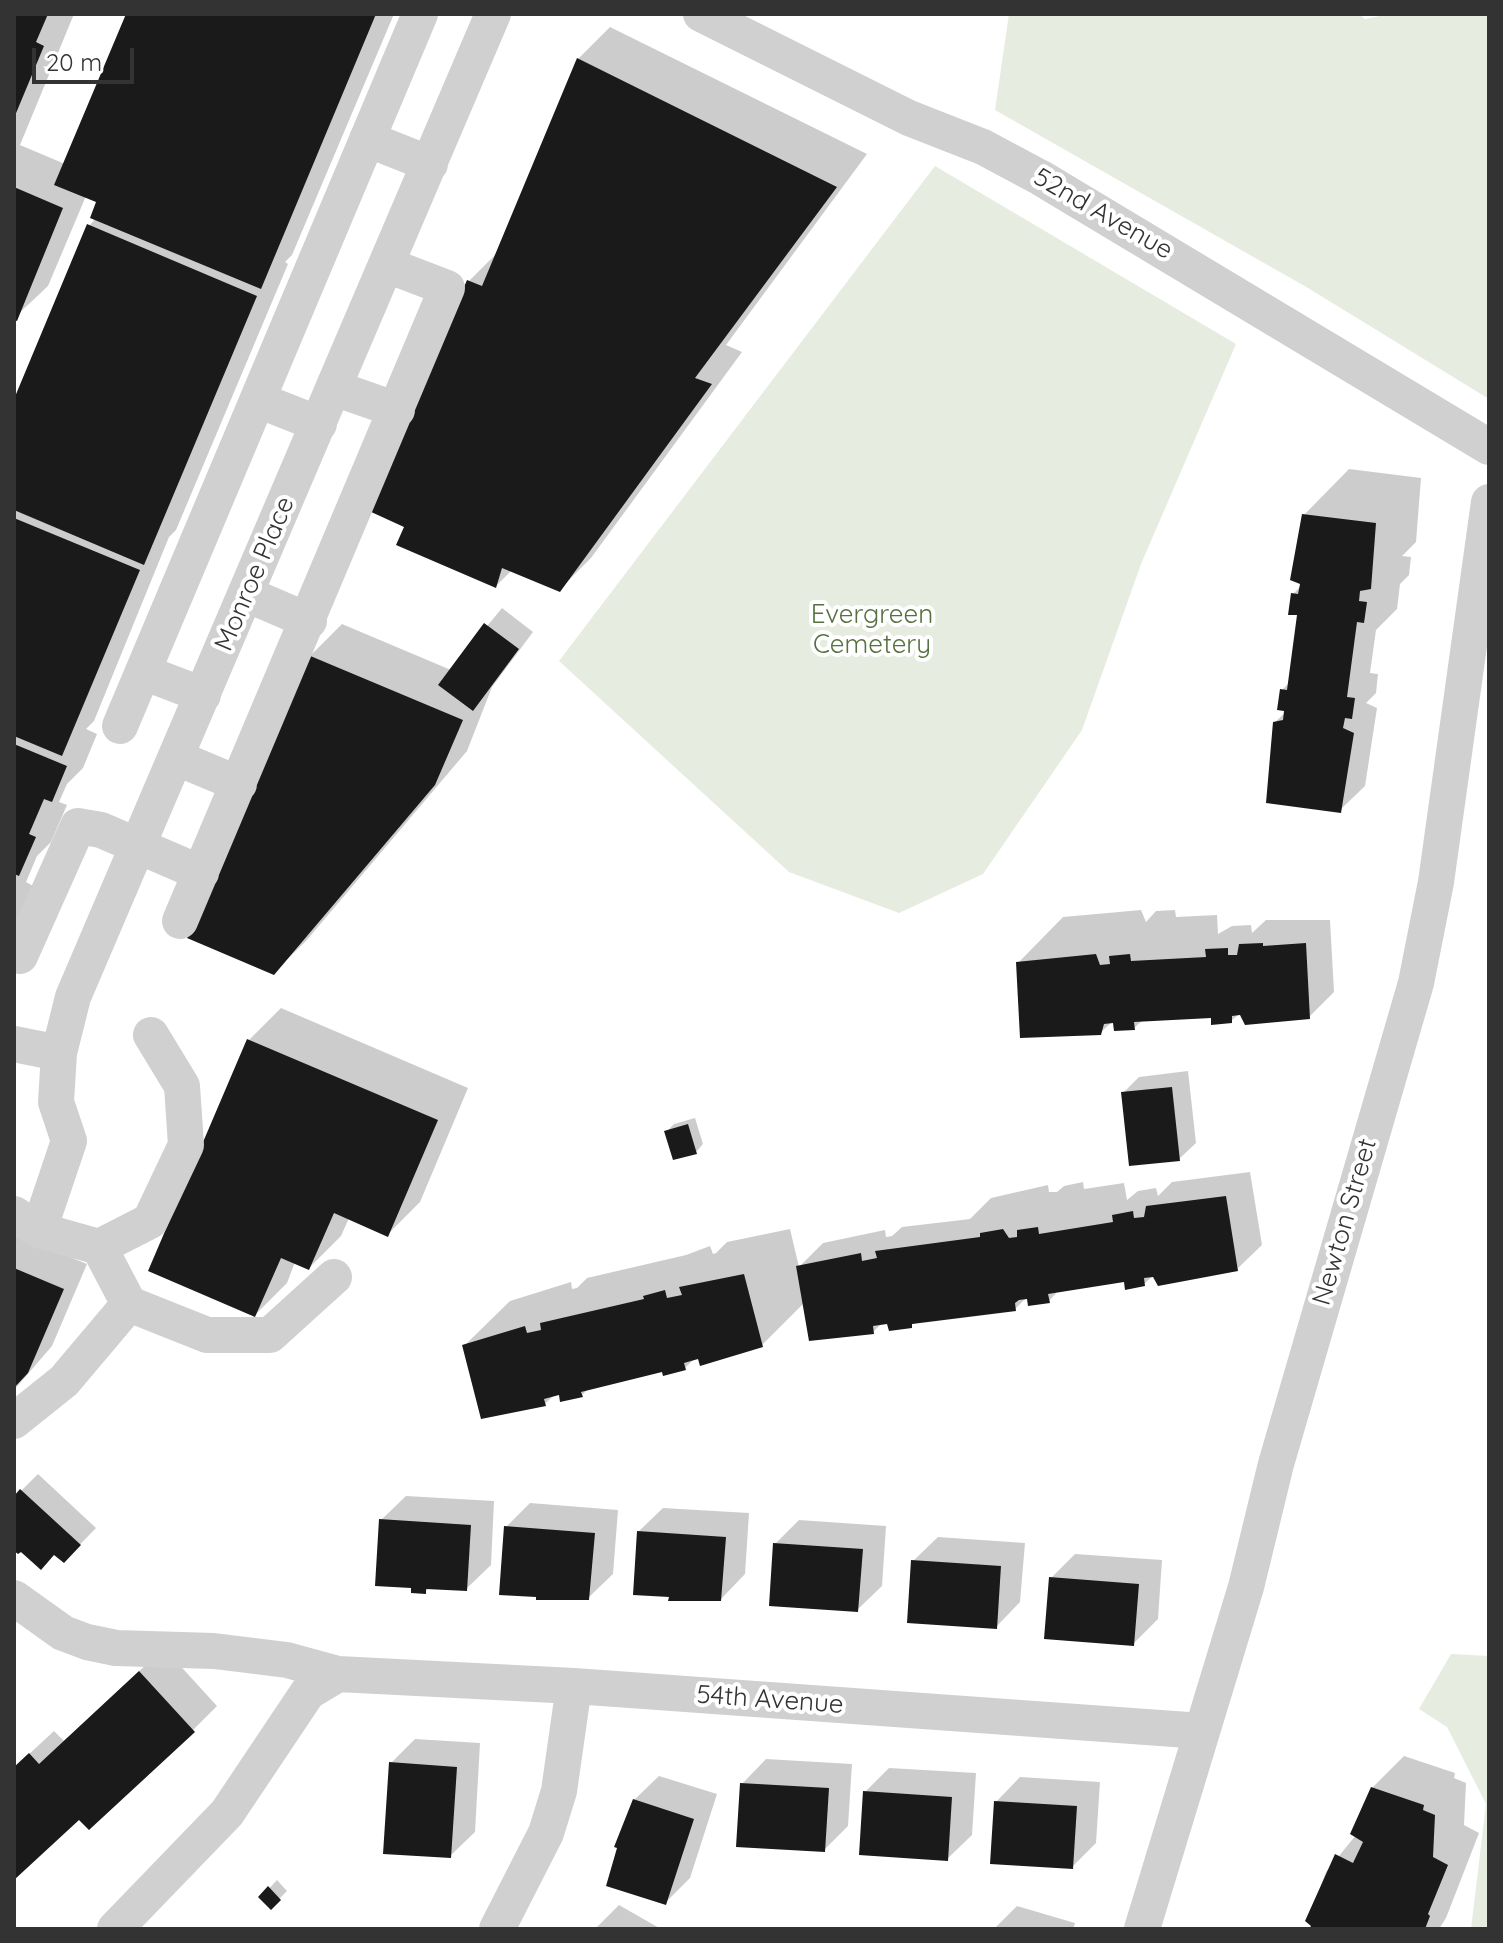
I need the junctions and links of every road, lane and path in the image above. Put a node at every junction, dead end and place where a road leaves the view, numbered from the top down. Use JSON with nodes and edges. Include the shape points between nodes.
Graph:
{"nodes":[{"id":1,"x":420,"y":14,"type":"edge"},
{"id":2,"x":493,"y":14,"type":"edge"},
{"id":3,"x":701,"y":14,"type":"edge"},
{"id":4,"x":367,"y":139,"type":"junction"},
{"id":5,"x":430,"y":164,"type":"junction"},
{"id":6,"x":387,"y":265,"type":"junction"},
{"id":7,"x":334,"y":388,"type":"junction"},
{"id":8,"x":258,"y":400,"type":"junction"},
{"id":9,"x":397,"y":410,"type":"junction"},
{"id":10,"x":319,"y":424,"type":"junction"},
{"id":11,"x":1489,"y":447,"type":"edge"},
{"id":12,"x":1489,"y":502,"type":"edge"},
{"id":13,"x":246,"y":594,"type":"junction"},
{"id":14,"x":309,"y":621,"type":"junction"},
{"id":15,"x":143,"y":672,"type":"junction"},
{"id":16,"x":203,"y":695,"type":"junction"},
{"id":17,"x":120,"y":726,"type":"dead end"},
{"id":18,"x":177,"y":758,"type":"junction"},
{"id":19,"x":239,"y":784,"type":"junction"},
{"id":20,"x":138,"y":847,"type":"junction"},
{"id":21,"x":201,"y":873,"type":"junction"},
{"id":22,"x":180,"y":921,"type":"dead end"},
{"id":23,"x":20,"y":956,"type":"dead end"},
{"id":24,"x":151,"y":1035,"type":"dead end"},
{"id":25,"x":14,"y":1044,"type":"edge"},
{"id":26,"x":59,"y":1053,"type":"junction"},
{"id":27,"x":27,"y":1222,"type":"edge"},
{"id":28,"x":99,"y":1247,"type":"junction"},
{"id":29,"x":334,"y":1277,"type":"dead end"},
{"id":30,"x":129,"y":1304,"type":"junction"},
{"id":31,"x":14,"y":1421,"type":"edge"},
{"id":32,"x":14,"y":1598,"type":"edge"},
{"id":33,"x":338,"y":1674,"type":"junction"},
{"id":34,"x":574,"y":1686,"type":"junction"},
{"id":35,"x":1202,"y":1731,"type":"junction"},
{"id":36,"x":115,"y":1929,"type":"edge"},
{"id":37,"x":497,"y":1929,"type":"edge"},
{"id":38,"x":1142,"y":1929,"type":"edge"}],
"edges":[{"from":1,"to":4,"type":"street"},
{"from":2,"to":5,"type":"street","name":"Monroe Place"},
{"from":3,"to":11,"type":"street","name":"52nd Avenue","via":[[1041,178]]},
{"from":4,"to":5,"type":"street"},
{"from":4,"to":8,"type":"street"},
{"from":5,"to":6,"type":"street","name":"Monroe Place"},
{"from":6,"to":7,"type":"street","name":"Monroe Place"},
{"from":6,"to":9,"type":"street","via":[[447,288]]},
{"from":7,"to":9,"type":"street"},
{"from":7,"to":10,"type":"street","name":"Monroe Place"},
{"from":8,"to":10,"type":"street"},
{"from":8,"to":15,"type":"street"},
{"from":9,"to":14,"type":"street"},
{"from":10,"to":13,"type":"street","name":"Monroe Place"},
{"from":12,"to":35,"type":"street","name":"Newton Street","via":[[1436,882],[1416,983]]},
{"from":13,"to":14,"type":"street"},
{"from":13,"to":16,"type":"street","name":"Monroe Place"},
{"from":14,"to":19,"type":"street"},
{"from":15,"to":16,"type":"street"},
{"from":15,"to":17,"type":"street"},
{"from":16,"to":18,"type":"street","name":"Monroe Place"},
{"from":18,"to":19,"type":"street"},
{"from":18,"to":20,"type":"street","name":"Monroe Place"},
{"from":19,"to":21,"type":"street"},
{"from":20,"to":21,"type":"street"},
{"from":20,"to":23,"type":"street","via":[[78,826]]},
{"from":20,"to":26,"type":"street","name":"Monroe Place","via":[[73,997]]},
{"from":21,"to":22,"type":"street"},
{"from":24,"to":28,"type":"street","via":[[182,1086],[186,1145],[150,1221]]},
{"from":25,"to":26,"type":"street"},
{"from":26,"to":27,"type":"street","name":"Monroe Place","via":[[56,1102],[69,1141]]},
{"from":27,"to":28,"type":"street"},
{"from":28,"to":30,"type":"street"},
{"from":29,"to":30,"type":"street","via":[[270,1335],[207,1335]]},
{"from":30,"to":31,"type":"street","via":[[64,1381]]},
{"from":32,"to":33,"type":"street","name":"54th Avenue","via":[[63,1633],[87,1642],[287,1660]]},
{"from":33,"to":34,"type":"street","name":"54th Avenue"},
{"from":33,"to":36,"type":"street","via":[[308,1692],[227,1813]]},
{"from":34,"to":35,"type":"street","name":"54th Avenue"},
{"from":34,"to":37,"type":"street","via":[[559,1791],[546,1833]]},
{"from":35,"to":38,"type":"street","name":"Newton Street"}]}
